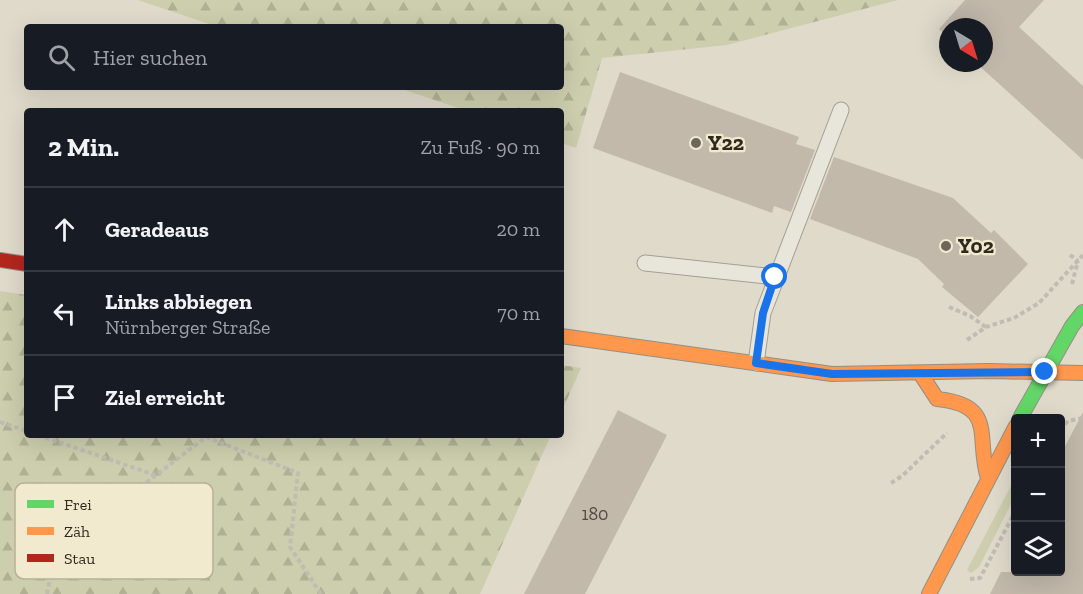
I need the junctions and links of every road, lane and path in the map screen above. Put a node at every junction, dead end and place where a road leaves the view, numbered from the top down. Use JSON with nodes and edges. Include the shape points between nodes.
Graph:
{"nodes":[{"id":1,"x":841,"y":110,"type":"dead end"},
{"id":2,"x":1070,"y":255,"type":"dead end"},
{"id":3,"x":1083,"y":255,"type":"edge"},
{"id":4,"x":0,"y":260,"type":"edge"},
{"id":5,"x":1078,"y":261,"type":"junction"},
{"id":6,"x":645,"y":263,"type":"dead end"},
{"id":7,"x":24,"y":264,"type":"edge"},
{"id":8,"x":775,"y":277,"type":"junction"},
{"id":9,"x":1072,"y":286,"type":"dead end"},
{"id":10,"x":1039,"y":303,"type":"junction"},
{"id":11,"x":1044,"y":306,"type":"dead end"},
{"id":12,"x":950,"y":307,"type":"dead end"},
{"id":13,"x":1083,"y":312,"type":"edge"},
{"id":14,"x":564,"y":336,"type":"edge"},
{"id":15,"x":756,"y":363,"type":"junction"},
{"id":16,"x":1045,"y":372,"type":"junction"},
{"id":17,"x":920,"y":373,"type":"junction"},
{"id":18,"x":1083,"y":373,"type":"edge"},
{"id":19,"x":1022,"y":414,"type":"edge"},
{"id":20,"x":1083,"y":418,"type":"edge"},
{"id":21,"x":0,"y":422,"type":"edge"},
{"id":22,"x":1065,"y":424,"type":"edge"},
{"id":23,"x":24,"y":430,"type":"edge"},
{"id":24,"x":1011,"y":435,"type":"edge"},
{"id":25,"x":47,"y":438,"type":"edge"},
{"id":26,"x":205,"y":438,"type":"edge"},
{"id":27,"x":209,"y":438,"type":"edge"},
{"id":28,"x":950,"y":438,"type":"dead end"},
{"id":29,"x":155,"y":476,"type":"junction"},
{"id":30,"x":988,"y":478,"type":"junction"},
{"id":31,"x":146,"y":483,"type":"edge"},
{"id":32,"x":891,"y":483,"type":"dead end"},
{"id":33,"x":1011,"y":519,"type":"edge"},
{"id":34,"x":980,"y":578,"type":"dead end"},
{"id":35,"x":50,"y":579,"type":"edge"},
{"id":36,"x":47,"y":594,"type":"edge"},
{"id":37,"x":321,"y":594,"type":"edge"},
{"id":38,"x":929,"y":594,"type":"edge"}],
"edges":[{"from":1,"to":8,"type":"lane"},
{"from":2,"to":5,"type":"path"},
{"from":3,"to":5,"type":"path"},
{"from":4,"to":7,"type":"main road"},
{"from":5,"to":9,"type":"path"},
{"from":5,"to":10,"type":"path"},
{"from":6,"to":8,"type":"lane"},
{"from":8,"to":15,"type":"lane","via":[[763,313]]},
{"from":10,"to":11,"type":"path"},
{"from":10,"to":12,"type":"path","via":[[1014,318],[986,327]]},
{"from":13,"to":16,"type":"main road"},
{"from":14,"to":15,"type":"main road"},
{"from":15,"to":17,"type":"main road","via":[[832,374]]},
{"from":16,"to":17,"type":"main road"},
{"from":16,"to":18,"type":"main road"},
{"from":16,"to":19,"type":"main road"},
{"from":17,"to":30,"type":"main road","via":[[937,399],[964,405],[980,422]]},
{"from":20,"to":22,"type":"path"},
{"from":21,"to":23,"type":"path"},
{"from":24,"to":30,"type":"main road"},
{"from":25,"to":29,"type":"path"},
{"from":26,"to":29,"type":"path"},
{"from":27,"to":37,"type":"path","via":[[298,473],[290,547]]},
{"from":28,"to":32,"type":"path","via":[[947,432]]},
{"from":29,"to":31,"type":"path"},
{"from":30,"to":38,"type":"main road"},
{"from":33,"to":34,"type":"path"},
{"from":35,"to":36,"type":"path"}]}
